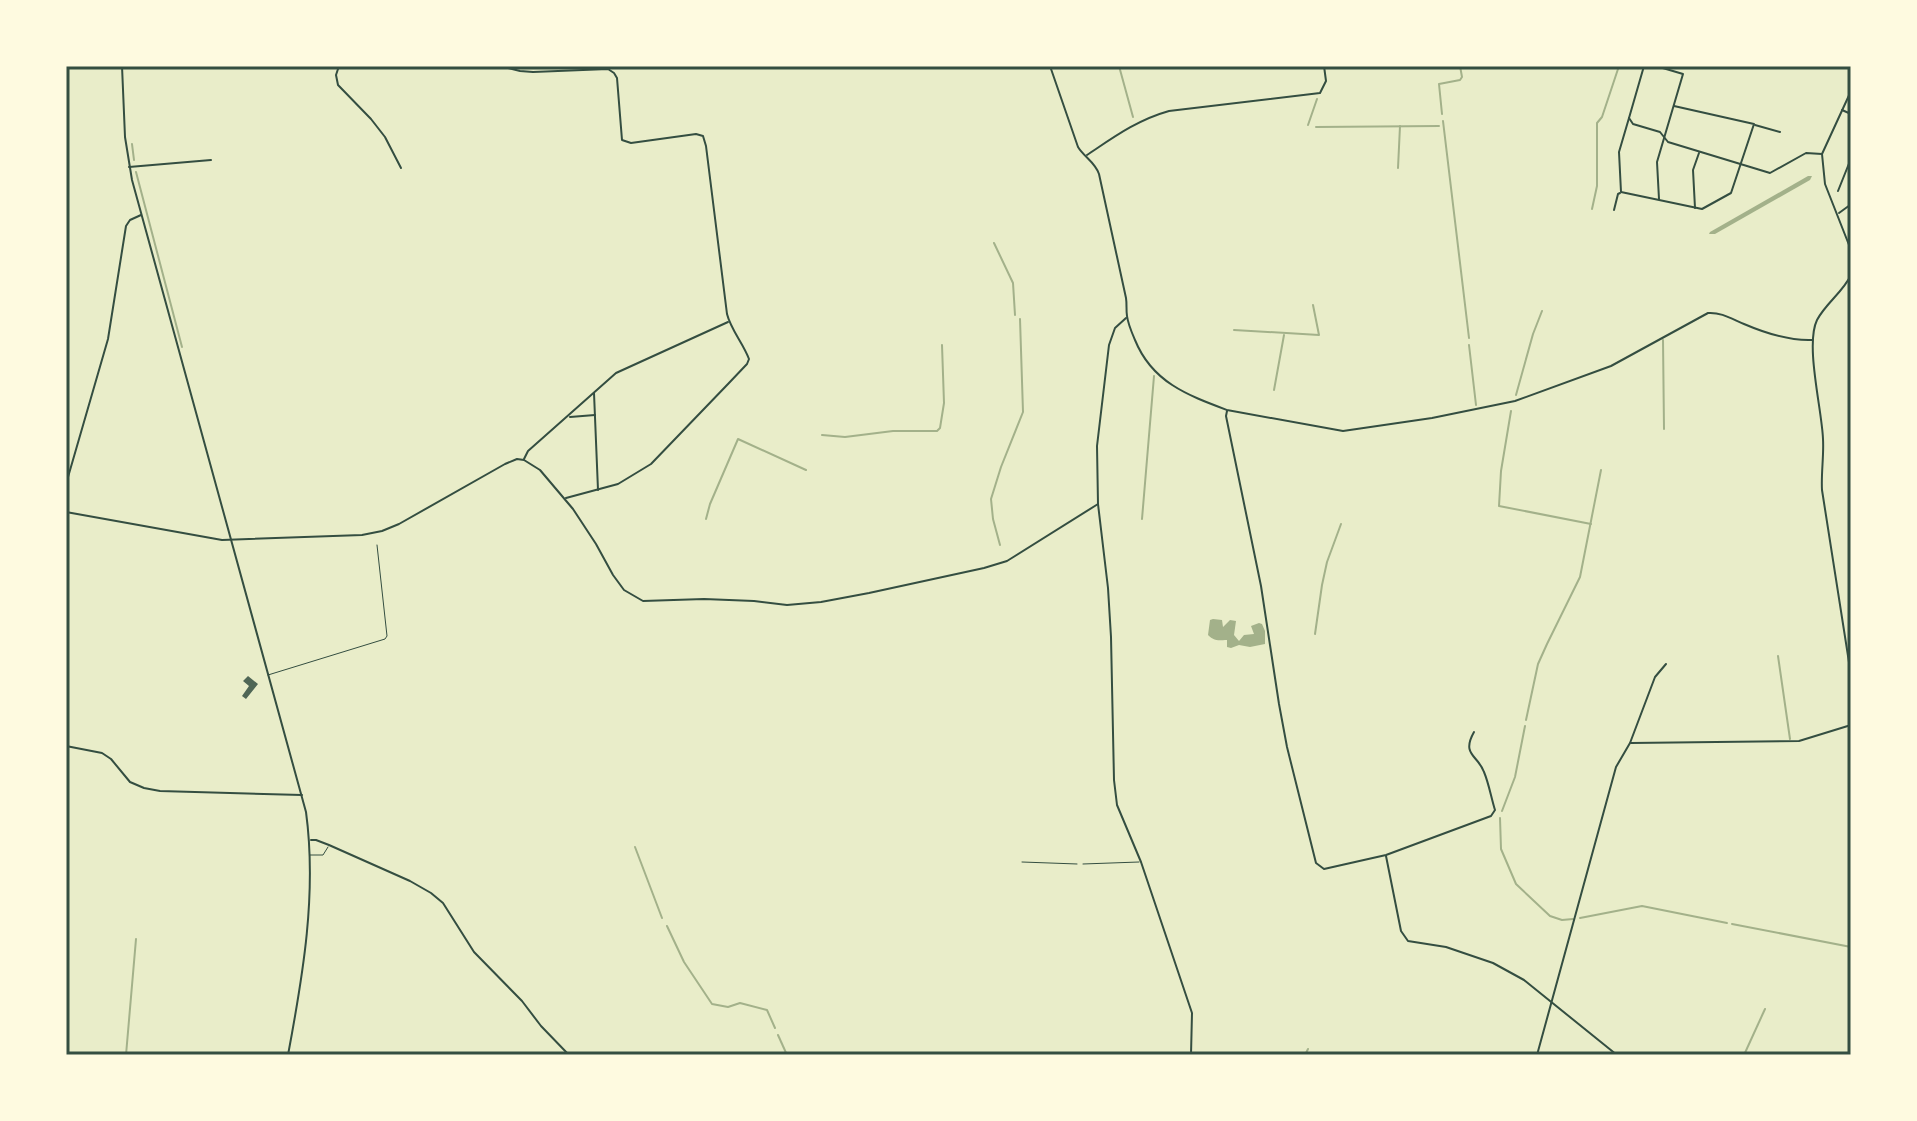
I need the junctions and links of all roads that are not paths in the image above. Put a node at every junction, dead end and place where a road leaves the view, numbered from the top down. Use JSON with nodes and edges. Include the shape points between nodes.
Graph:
{"nodes":[{"id":1,"x":122,"y":66,"type":"edge"},
{"id":2,"x":339,"y":66,"type":"edge"},
{"id":3,"x":500,"y":66,"type":"edge"},
{"id":4,"x":1050,"y":66,"type":"edge"},
{"id":5,"x":1324,"y":66,"type":"edge"},
{"id":6,"x":1644,"y":66,"type":"edge"},
{"id":7,"x":1656,"y":66,"type":"edge"},
{"id":8,"x":1851,"y":91,"type":"edge"},
{"id":9,"x":1674,"y":106,"type":"junction"},
{"id":10,"x":1842,"y":110,"type":"junction"},
{"id":11,"x":1851,"y":114,"type":"edge"},
{"id":12,"x":1629,"y":118,"type":"junction"},
{"id":13,"x":1754,"y":124,"type":"junction"},
{"id":14,"x":1780,"y":132,"type":"dead end"},
{"id":15,"x":1664,"y":137,"type":"junction"},
{"id":16,"x":1851,"y":148,"type":"edge"},
{"id":17,"x":1699,"y":152,"type":"junction"},
{"id":18,"x":1822,"y":154,"type":"junction"},
{"id":19,"x":1086,"y":156,"type":"junction"},
{"id":20,"x":211,"y":160,"type":"dead end"},
{"id":21,"x":1741,"y":165,"type":"junction"},
{"id":22,"x":129,"y":167,"type":"junction"},
{"id":23,"x":401,"y":168,"type":"dead end"},
{"id":24,"x":1838,"y":191,"type":"dead end"},
{"id":25,"x":1621,"y":192,"type":"junction"},
{"id":26,"x":1659,"y":200,"type":"junction"},
{"id":27,"x":1851,"y":206,"type":"edge"},
{"id":28,"x":1695,"y":208,"type":"junction"},
{"id":29,"x":1614,"y":210,"type":"dead end"},
{"id":30,"x":1837,"y":213,"type":"junction"},
{"id":31,"x":141,"y":215,"type":"junction"},
{"id":32,"x":1851,"y":250,"type":"edge"},
{"id":33,"x":1851,"y":275,"type":"edge"},
{"id":34,"x":1127,"y":317,"type":"junction"},
{"id":35,"x":729,"y":321,"type":"junction"},
{"id":36,"x":1812,"y":340,"type":"junction"},
{"id":37,"x":594,"y":392,"type":"junction"},
{"id":38,"x":1227,"y":410,"type":"junction"},
{"id":39,"x":595,"y":415,"type":"junction"},
{"id":40,"x":569,"y":417,"type":"junction"},
{"id":41,"x":524,"y":460,"type":"junction"},
{"id":42,"x":66,"y":484,"type":"edge"},
{"id":43,"x":598,"y":490,"type":"junction"},
{"id":44,"x":565,"y":499,"type":"junction"},
{"id":45,"x":1098,"y":504,"type":"junction"},
{"id":46,"x":66,"y":512,"type":"edge"},
{"id":47,"x":230,"y":541,"type":"junction"},
{"id":48,"x":377,"y":545,"type":"dead end"},
{"id":49,"x":1666,"y":664,"type":"dead end"},
{"id":50,"x":268,"y":675,"type":"junction"},
{"id":51,"x":1851,"y":675,"type":"edge"},
{"id":52,"x":1851,"y":725,"type":"edge"},
{"id":53,"x":1474,"y":732,"type":"dead end"},
{"id":54,"x":1630,"y":743,"type":"junction"},
{"id":55,"x":66,"y":746,"type":"edge"},
{"id":56,"x":302,"y":795,"type":"junction"},
{"id":57,"x":309,"y":840,"type":"junction"},
{"id":58,"x":329,"y":845,"type":"junction"},
{"id":59,"x":310,"y":855,"type":"junction"},
{"id":60,"x":1386,"y":855,"type":"junction"},
{"id":61,"x":1141,"y":862,"type":"junction"},
{"id":62,"x":1083,"y":864,"type":"road end"},
{"id":63,"x":1553,"y":1004,"type":"junction"},
{"id":64,"x":288,"y":1055,"type":"edge"},
{"id":65,"x":569,"y":1055,"type":"edge"},
{"id":66,"x":1191,"y":1055,"type":"edge"},
{"id":67,"x":1537,"y":1055,"type":"edge"},
{"id":68,"x":1617,"y":1055,"type":"edge"}],
"edges":[{"from":1,"to":22,"type":"street"},
{"from":2,"to":23,"type":"street","via":[[338,85],[385,137]]},
{"from":3,"to":35,"type":"street","via":[[533,72],[608,69],[617,78],[624,142],[703,136]]},
{"from":4,"to":19,"type":"street","via":[[1078,147]]},
{"from":5,"to":19,"type":"street","via":[[1326,81],[1320,93],[1154,115]]},
{"from":6,"to":12,"type":"street"},
{"from":7,"to":9,"type":"street","via":[[1683,74]]},
{"from":8,"to":10,"type":"street"},
{"from":9,"to":13,"type":"street"},
{"from":9,"to":15,"type":"street"},
{"from":10,"to":11,"type":"street"},
{"from":10,"to":18,"type":"street"},
{"from":12,"to":15,"type":"street"},
{"from":12,"to":25,"type":"street","via":[[1619,152]]},
{"from":13,"to":14,"type":"street"},
{"from":13,"to":21,"type":"street"},
{"from":15,"to":17,"type":"street"},
{"from":15,"to":26,"type":"street","via":[[1657,162]]},
{"from":16,"to":24,"type":"street"},
{"from":17,"to":21,"type":"street"},
{"from":17,"to":28,"type":"street","via":[[1693,170]]},
{"from":18,"to":21,"type":"street","via":[[1806,153],[1770,173]]},
{"from":18,"to":30,"type":"street","via":[[1825,184]]},
{"from":19,"to":34,"type":"street","via":[[1099,174]]},
{"from":20,"to":22,"type":"street"},
{"from":21,"to":28,"type":"street","via":[[1731,193]]},
{"from":22,"to":31,"type":"street"},
{"from":25,"to":26,"type":"street"},
{"from":25,"to":29,"type":"street"},
{"from":26,"to":28,"type":"street"},
{"from":27,"to":30,"type":"street"},
{"from":30,"to":32,"type":"street"},
{"from":31,"to":42,"type":"street","via":[[126,226],[108,339]]},
{"from":31,"to":47,"type":"street"},
{"from":33,"to":36,"type":"street","via":[[1817,321]]},
{"from":34,"to":38,"type":"street","via":[[1146,361],[1164,381]]},
{"from":34,"to":45,"type":"street","via":[[1115,328],[1109,345],[1097,446]]},
{"from":35,"to":37,"type":"street","via":[[616,373]]},
{"from":35,"to":43,"type":"street","via":[[749,361],[651,464]]},
{"from":36,"to":38,"type":"street","via":[[1708,313],[1611,366],[1502,404],[1343,431]]},
{"from":36,"to":51,"type":"street","via":[[1823,439],[1822,490]]},
{"from":37,"to":39,"type":"street"},
{"from":37,"to":40,"type":"street"},
{"from":38,"to":60,"type":"street","via":[[1279,704],[1316,863],[1324,869]]},
{"from":39,"to":40,"type":"street"},
{"from":39,"to":43,"type":"street"},
{"from":40,"to":41,"type":"street"},
{"from":41,"to":44,"type":"street"},
{"from":41,"to":47,"type":"street","via":[[505,464],[382,531]]},
{"from":43,"to":44,"type":"street"},
{"from":44,"to":45,"type":"street","via":[[613,575],[636,598],[787,605],[996,565]]},
{"from":45,"to":61,"type":"street","via":[[1108,588],[1117,805]]},
{"from":46,"to":47,"type":"street"},
{"from":47,"to":50,"type":"street"},
{"from":48,"to":50,"type":"lane","via":[[385,639]]},
{"from":49,"to":54,"type":"street","via":[[1655,677]]},
{"from":50,"to":56,"type":"street"},
{"from":52,"to":54,"type":"street","via":[[1799,741]]},
{"from":53,"to":60,"type":"street","via":[[1469,747],[1483,767],[1495,812]]},
{"from":54,"to":63,"type":"street","via":[[1616,767]]},
{"from":55,"to":56,"type":"street","via":[[107,755],[130,782],[144,788]]},
{"from":56,"to":57,"type":"street"},
{"from":57,"to":58,"type":"street"},
{"from":57,"to":59,"type":"street"},
{"from":58,"to":59,"type":"lane","via":[[324,854]]},
{"from":58,"to":65,"type":"street","via":[[410,881],[443,903],[474,952]]},
{"from":59,"to":64,"type":"street","via":[[303,973]]},
{"from":60,"to":63,"type":"street","via":[[1401,931],[1408,941],[1493,963]]},
{"from":61,"to":62,"type":"lane"},
{"from":61,"to":66,"type":"street","via":[[1192,1013]]},
{"from":63,"to":67,"type":"street"},
{"from":63,"to":68,"type":"street"}]}
